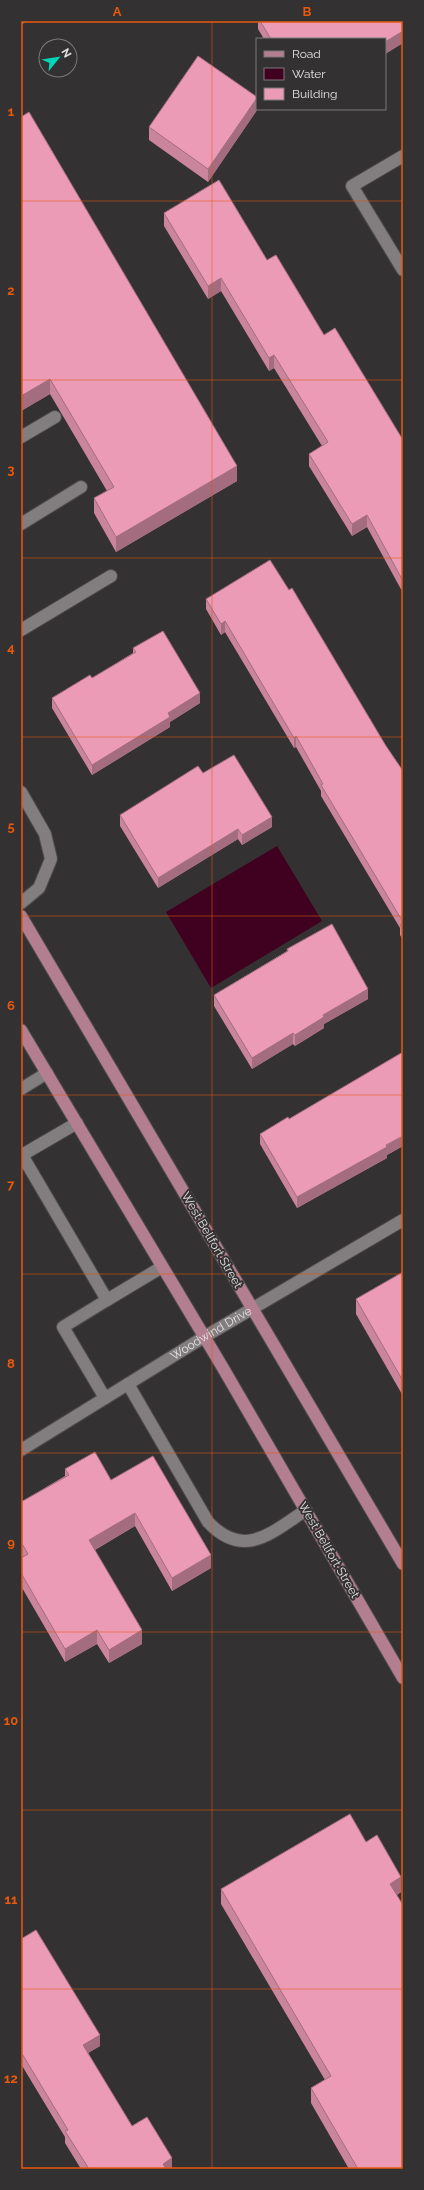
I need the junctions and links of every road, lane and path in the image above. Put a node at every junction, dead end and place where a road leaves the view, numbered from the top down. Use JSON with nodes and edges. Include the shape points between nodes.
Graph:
{"nodes":[{"id":1,"x":403,"y":156,"type":"edge"},
{"id":2,"x":403,"y":270,"type":"edge"},
{"id":3,"x":55,"y":417,"type":"dead end"},
{"id":4,"x":21,"y":437,"type":"edge"},
{"id":5,"x":80,"y":487,"type":"dead end"},
{"id":6,"x":21,"y":524,"type":"edge"},
{"id":7,"x":111,"y":576,"type":"dead end"},
{"id":8,"x":21,"y":630,"type":"edge"},
{"id":9,"x":21,"y":792,"type":"edge"},
{"id":10,"x":21,"y":903,"type":"edge"},
{"id":11,"x":21,"y":916,"type":"edge"},
{"id":12,"x":21,"y":1030,"type":"edge"},
{"id":13,"x":47,"y":1073,"type":"junction"},
{"id":14,"x":21,"y":1090,"type":"edge"},
{"id":15,"x":76,"y":1123,"type":"junction"},
{"id":16,"x":403,"y":1220,"type":"edge"},
{"id":17,"x":162,"y":1267,"type":"junction"},
{"id":18,"x":107,"y":1300,"type":"junction"},
{"id":19,"x":252,"y":1309,"type":"junction"},
{"id":20,"x":204,"y":1337,"type":"junction"},
{"id":21,"x":128,"y":1384,"type":"junction"},
{"id":22,"x":105,"y":1398,"type":"junction"},
{"id":23,"x":21,"y":1450,"type":"edge"},
{"id":24,"x":306,"y":1510,"type":"junction"},
{"id":25,"x":403,"y":1564,"type":"edge"},
{"id":26,"x":403,"y":1678,"type":"edge"}],
"edges":[{"from":1,"to":2,"type":"street","via":[[352,186]]},
{"from":3,"to":4,"type":"street"},
{"from":5,"to":6,"type":"street"},
{"from":7,"to":8,"type":"street"},
{"from":9,"to":10,"type":"street","via":[[45,834],[51,859],[39,888]]},
{"from":11,"to":19,"type":"main road","name":"West Bellfort Street"},
{"from":12,"to":13,"type":"main road","name":"West Bellfort Street"},
{"from":13,"to":14,"type":"street"},
{"from":13,"to":15,"type":"main road","name":"West Bellfort Street"},
{"from":15,"to":17,"type":"main road","name":"West Bellfort Street"},
{"from":15,"to":18,"type":"street","via":[[22,1155]]},
{"from":16,"to":19,"type":"street","name":"Woodwind Drive"},
{"from":17,"to":18,"type":"street"},
{"from":17,"to":20,"type":"main road","name":"West Bellfort Street"},
{"from":18,"to":22,"type":"street","via":[[63,1327]]},
{"from":19,"to":20,"type":"street","name":"Woodwind Drive"},
{"from":19,"to":25,"type":"main road","name":"West Bellfort Street"},
{"from":20,"to":21,"type":"street","name":"Woodwind Drive"},
{"from":20,"to":24,"type":"main road","name":"West Bellfort Street"},
{"from":21,"to":22,"type":"street","name":"Woodwind Drive"},
{"from":21,"to":24,"type":"street","via":[[208,1522],[219,1534],[236,1541],[255,1541]]},
{"from":22,"to":23,"type":"street","name":"Woodwind Drive"},
{"from":24,"to":26,"type":"main road","name":"West Bellfort Street"}]}
